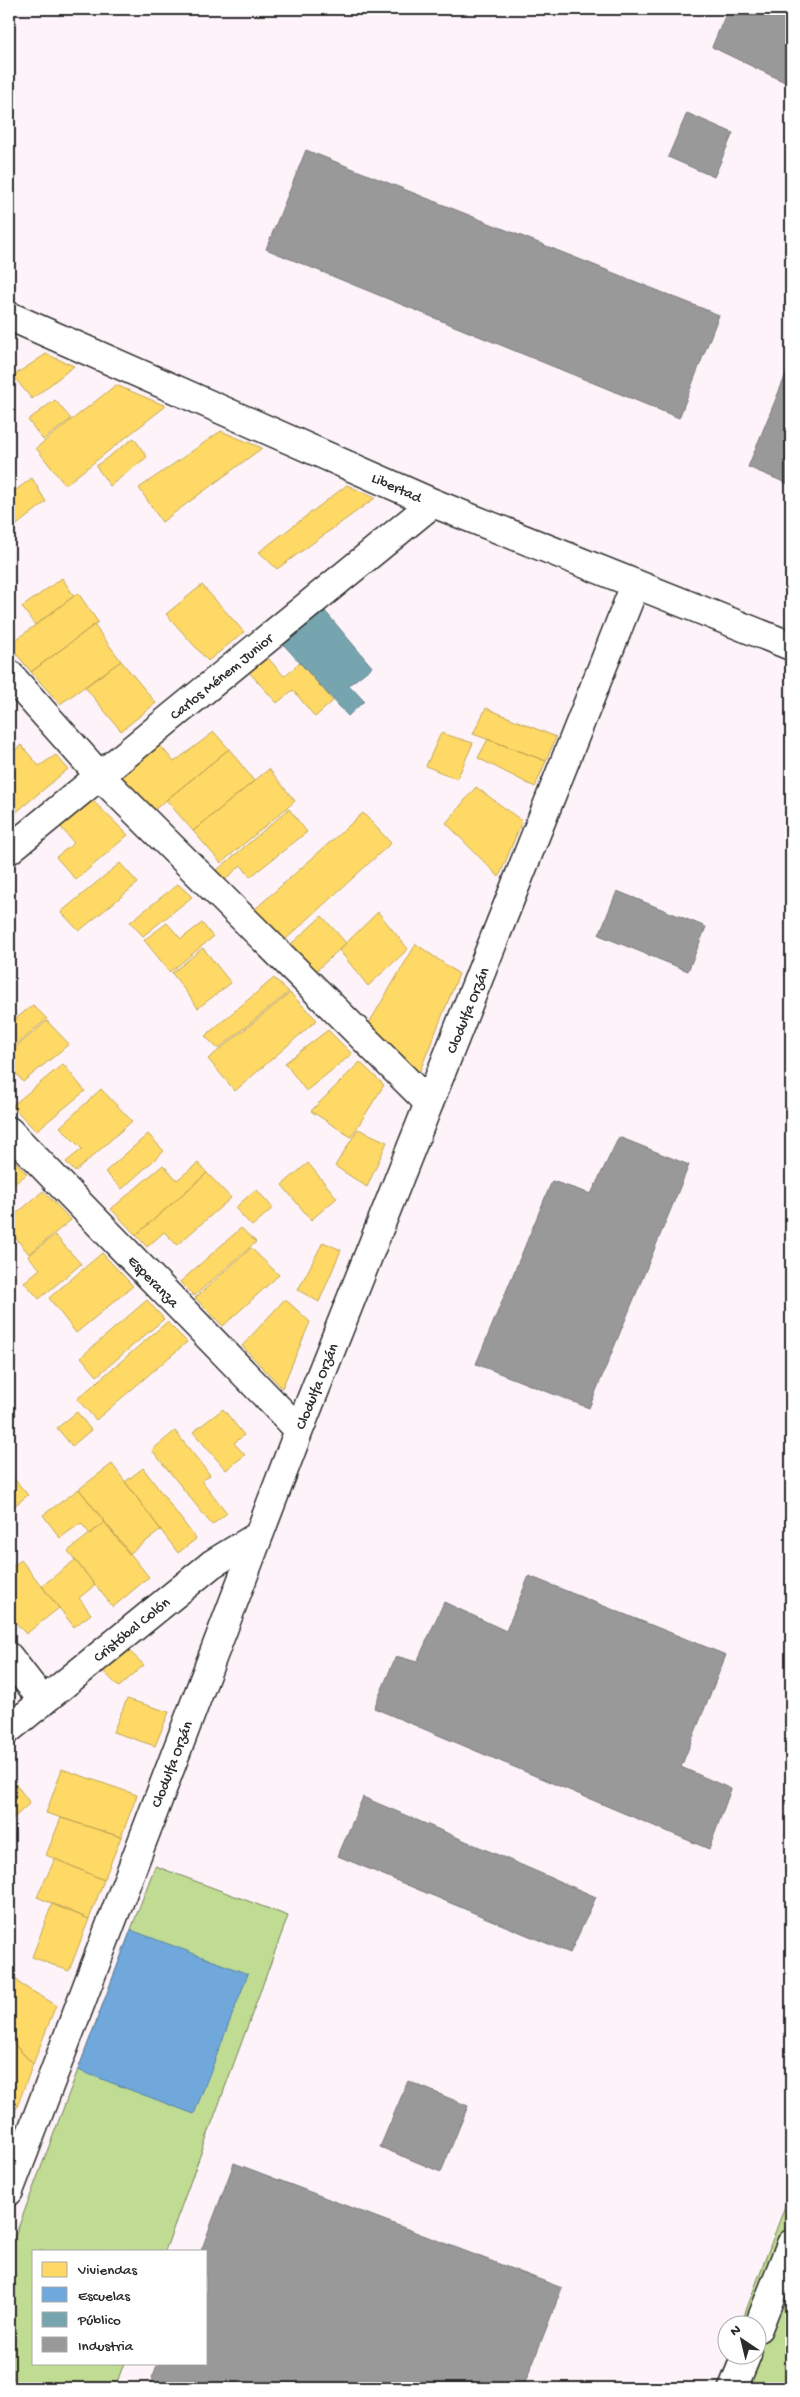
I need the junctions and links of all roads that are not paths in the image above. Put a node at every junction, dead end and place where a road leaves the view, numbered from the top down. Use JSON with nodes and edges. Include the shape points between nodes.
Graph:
{"nodes":[{"id":1,"x":9,"y":316,"type":"edge"},
{"id":2,"x":433,"y":503,"type":"junction"},
{"id":3,"x":635,"y":585,"type":"junction"},
{"id":4,"x":791,"y":646,"type":"edge"},
{"id":5,"x":9,"y":674,"type":"edge"},
{"id":6,"x":100,"y":776,"type":"junction"},
{"id":7,"x":9,"y":850,"type":"edge"},
{"id":8,"x":429,"y":1103,"type":"junction"},
{"id":9,"x":9,"y":1131,"type":"edge"},
{"id":10,"x":299,"y":1430,"type":"junction"},
{"id":11,"x":258,"y":1536,"type":"junction"},
{"id":12,"x":9,"y":1657,"type":"edge"},
{"id":13,"x":43,"y":1701,"type":"junction"},
{"id":14,"x":9,"y":1729,"type":"edge"},
{"id":15,"x":10,"y":2185,"type":"edge"},
{"id":16,"x":791,"y":2244,"type":"edge"},
{"id":17,"x":764,"y":2314,"type":"edge"},
{"id":18,"x":743,"y":2364,"type":"edge"},
{"id":19,"x":733,"y":2388,"type":"edge"}],
"edges":[{"from":1,"to":2,"type":"street","name":"Libertad"},
{"from":2,"to":3,"type":"street","name":"Libertad"},
{"from":2,"to":6,"type":"street","name":"Carlos Ménem Junior"},
{"from":3,"to":4,"type":"street","name":"Libertad"},
{"from":3,"to":8,"type":"street","name":"Clodulfa Orzán"},
{"from":5,"to":6,"type":"street"},
{"from":6,"to":7,"type":"street","name":"Carlos Ménem Junior"},
{"from":6,"to":8,"type":"street"},
{"from":8,"to":10,"type":"street","name":"Clodulfa Orzán"},
{"from":9,"to":10,"type":"street","name":"Esperanza"},
{"from":10,"to":11,"type":"street","name":"Clodulfa Orzán"},
{"from":11,"to":13,"type":"street","name":"Cristóbal Colón","via":[[212,1564]]},
{"from":11,"to":15,"type":"street","name":"Clodulfa Orzán"},
{"from":12,"to":13,"type":"street"},
{"from":13,"to":14,"type":"street","name":"Cristóbal Colón"},
{"from":16,"to":17,"type":"street"},
{"from":18,"to":19,"type":"street"}]}
